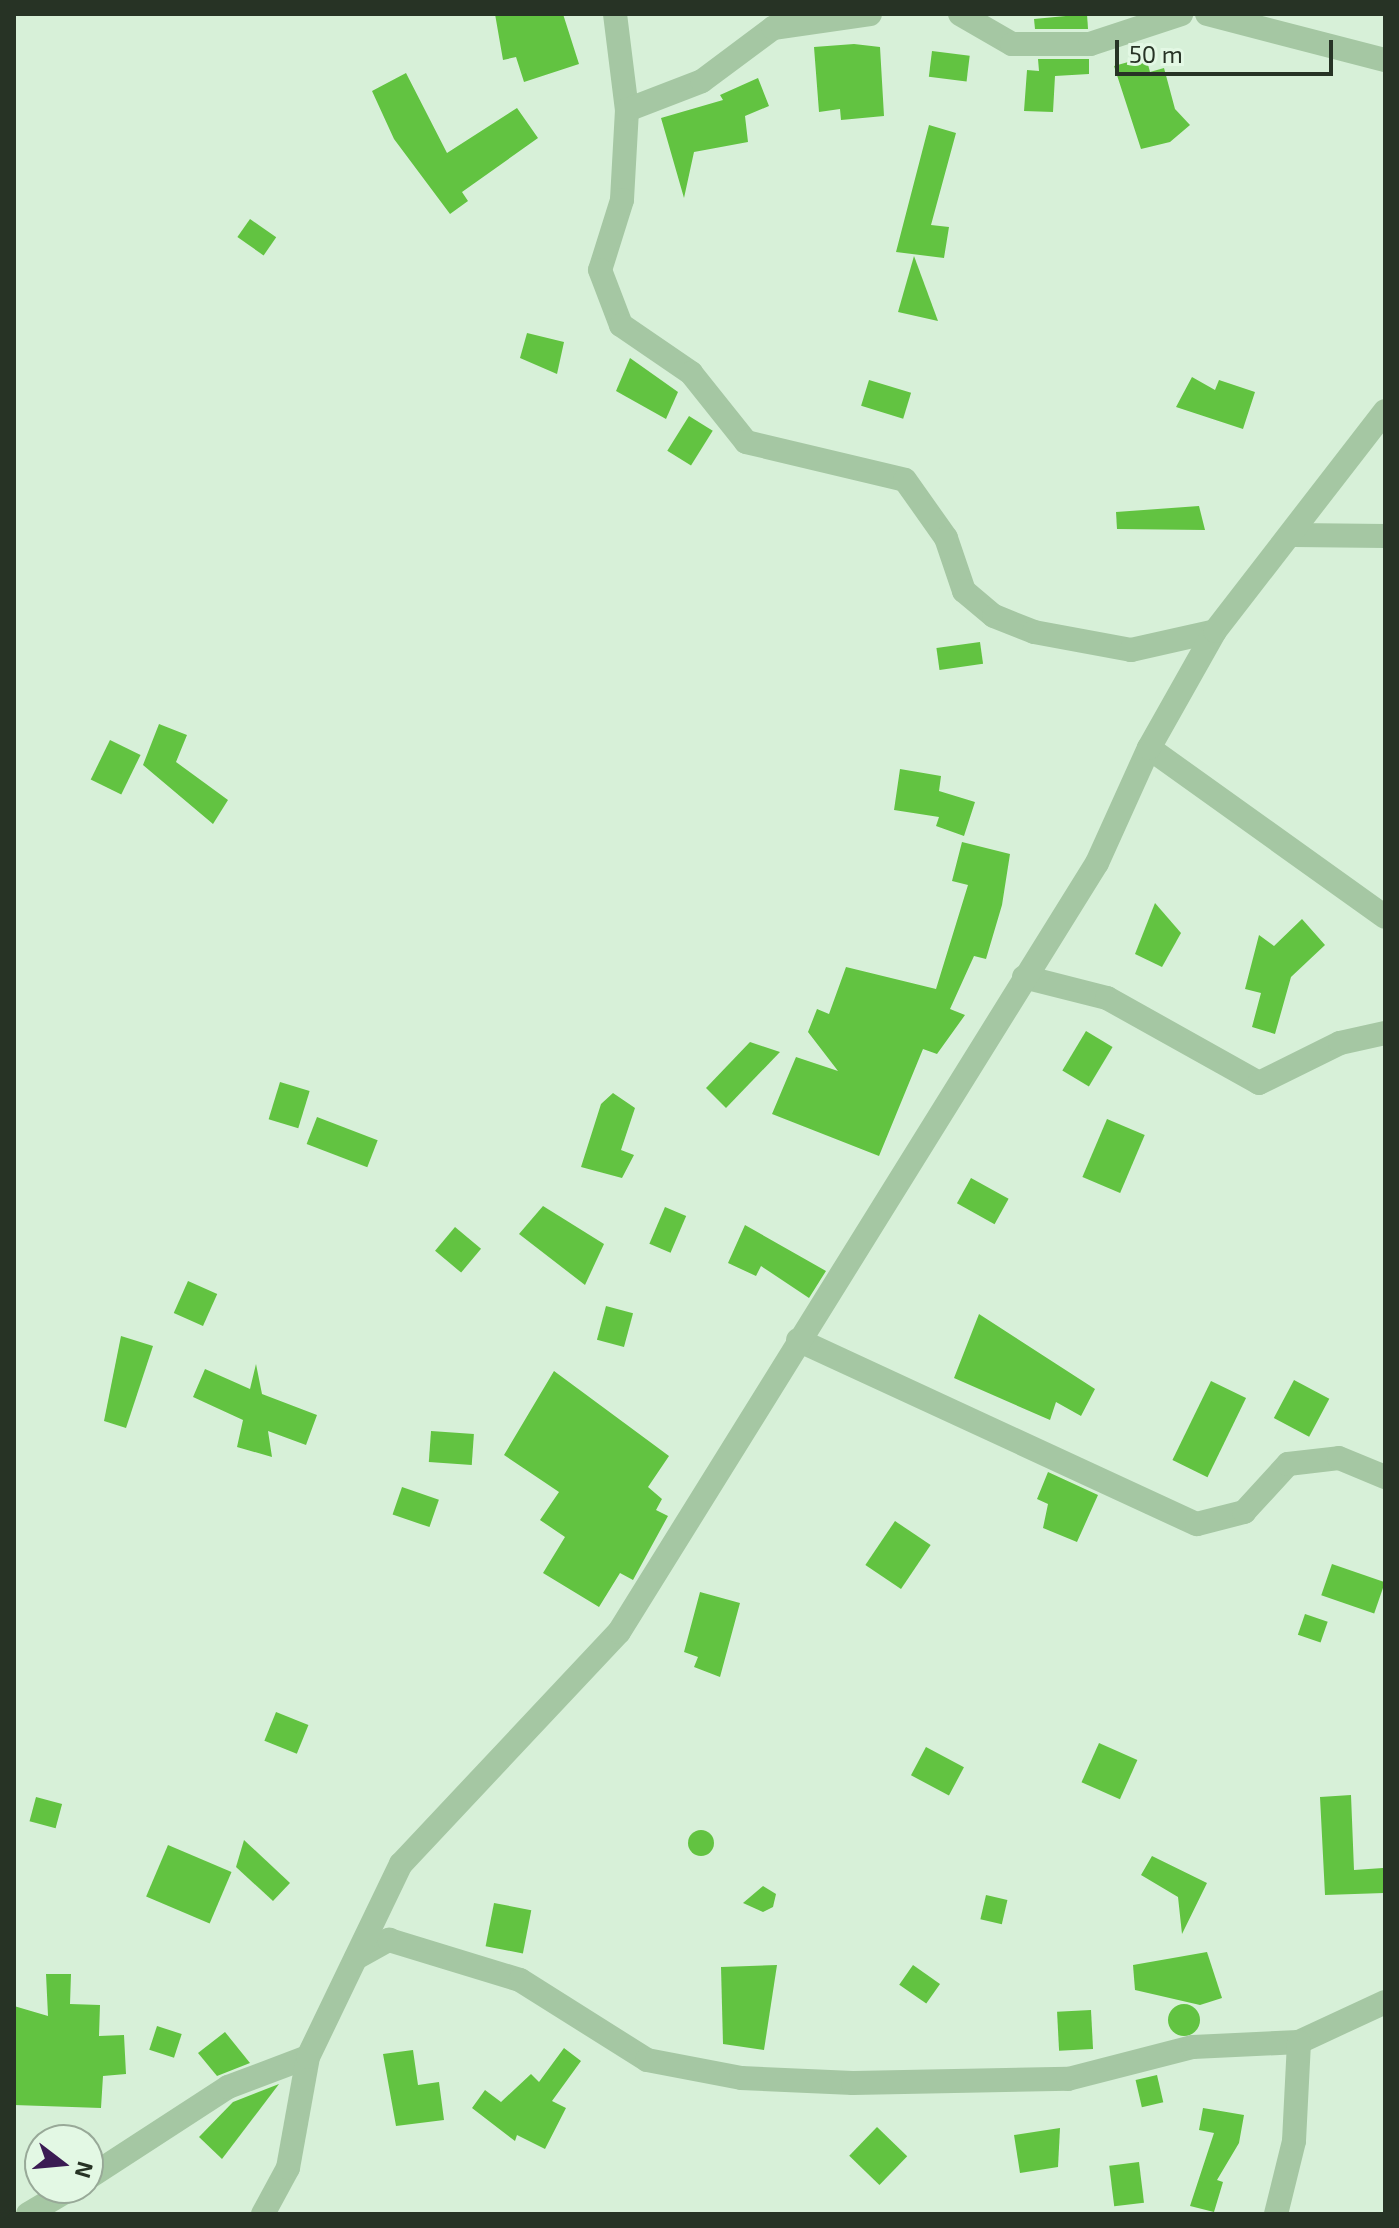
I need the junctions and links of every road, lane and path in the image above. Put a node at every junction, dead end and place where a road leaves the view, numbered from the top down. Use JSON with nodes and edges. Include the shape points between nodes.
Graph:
{"nodes":[{"id":1,"x":615,"y":14,"type":"edge"},
{"id":2,"x":870,"y":14,"type":"edge"},
{"id":3,"x":960,"y":14,"type":"edge"},
{"id":4,"x":1181,"y":14,"type":"edge"},
{"id":5,"x":1207,"y":14,"type":"edge"},
{"id":6,"x":1385,"y":60,"type":"edge"},
{"id":7,"x":627,"y":110,"type":"junction"},
{"id":8,"x":1385,"y":411,"type":"edge"},
{"id":9,"x":1295,"y":535,"type":"junction"},
{"id":10,"x":1385,"y":536,"type":"edge"},
{"id":11,"x":1215,"y":631,"type":"junction"},
{"id":12,"x":1149,"y":748,"type":"junction"},
{"id":13,"x":1385,"y":917,"type":"edge"},
{"id":14,"x":1024,"y":977,"type":"junction"},
{"id":15,"x":1385,"y":1033,"type":"edge"},
{"id":16,"x":798,"y":1340,"type":"junction"},
{"id":17,"x":1385,"y":1477,"type":"edge"},
{"id":18,"x":356,"y":1958,"type":"junction"},
{"id":19,"x":1385,"y":2002,"type":"edge"},
{"id":20,"x":1299,"y":2042,"type":"junction"},
{"id":21,"x":308,"y":2057,"type":"junction"},
{"id":22,"x":104,"y":2168,"type":"edge"},
{"id":23,"x":267,"y":2213,"type":"edge"},
{"id":24,"x":1276,"y":2214,"type":"edge"}],
"edges":[{"from":1,"to":7,"type":"street"},
{"from":2,"to":7,"type":"street","via":[[773,28],[702,81]]},
{"from":3,"to":4,"type":"street","via":[[1012,44],[1090,44]]},
{"from":5,"to":6,"type":"street"},
{"from":7,"to":11,"type":"street","via":[[622,200],[600,270],[621,325],[691,373],[746,442],[905,480],[946,538],[964,591],[1021,627],[1131,650]]},
{"from":8,"to":9,"type":"street"},
{"from":9,"to":10,"type":"street"},
{"from":9,"to":11,"type":"street"},
{"from":11,"to":12,"type":"street"},
{"from":12,"to":13,"type":"street"},
{"from":12,"to":14,"type":"street","via":[[1097,863]]},
{"from":14,"to":15,"type":"street","via":[[1107,998],[1259,1083],[1340,1043]]},
{"from":14,"to":16,"type":"street"},
{"from":16,"to":17,"type":"street","via":[[1077,1462],[1197,1524],[1244,1512],[1288,1464],[1339,1458]]},
{"from":16,"to":18,"type":"street","via":[[619,1632],[401,1864]]},
{"from":18,"to":20,"type":"street","via":[[389,1940],[449,1957],[520,1980],[647,2060],[741,2078],[1033,2082],[1193,2047]]},
{"from":18,"to":21,"type":"street"},
{"from":19,"to":20,"type":"street"},
{"from":20,"to":24,"type":"street","via":[[1294,2141]]},
{"from":21,"to":22,"type":"street","via":[[228,2087]]},
{"from":21,"to":23,"type":"street","via":[[288,2168]]}]}
